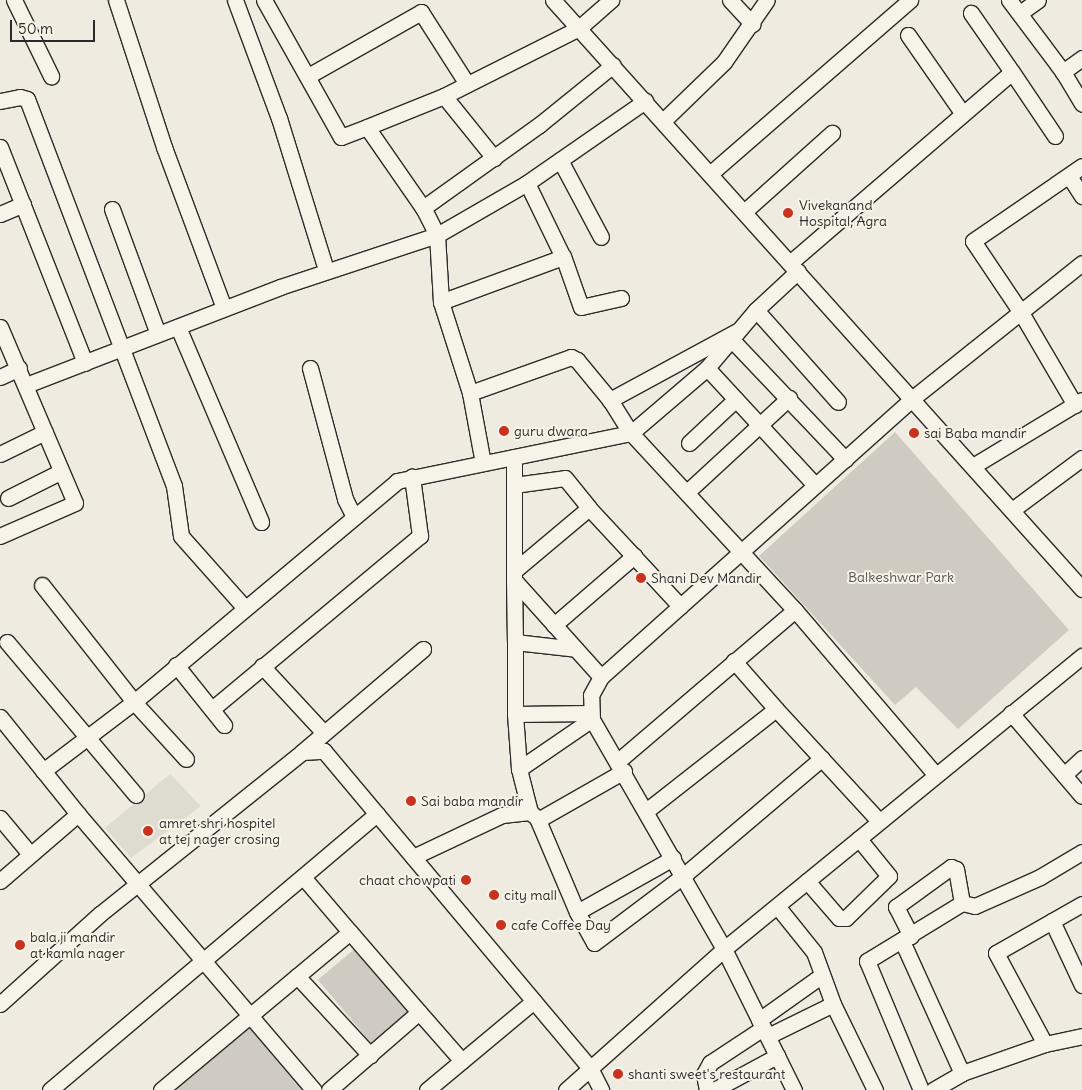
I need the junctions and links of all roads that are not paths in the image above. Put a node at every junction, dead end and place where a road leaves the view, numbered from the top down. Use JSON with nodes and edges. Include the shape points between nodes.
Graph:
{"nodes":[{"id":1,"x":14,"y":0,"type":"edge"},
{"id":2,"x":116,"y":0,"type":"edge"},
{"id":3,"x":235,"y":0,"type":"edge"},
{"id":4,"x":264,"y":0,"type":"edge"},
{"id":5,"x":553,"y":0,"type":"edge"},
{"id":6,"x":611,"y":0,"type":"edge"},
{"id":7,"x":730,"y":0,"type":"edge"},
{"id":8,"x":767,"y":0,"type":"edge"},
{"id":9,"x":910,"y":0,"type":"edge"},
{"id":10,"x":1010,"y":0,"type":"edge"},
{"id":11,"x":1038,"y":0,"type":"edge"},
{"id":12,"x":971,"y":13,"type":"dead end"},
{"id":13,"x":1020,"y":13,"type":"junction"},
{"id":14,"x":752,"y":24,"type":"junction"},
{"id":15,"x":578,"y":28,"type":"junction"},
{"id":16,"x":908,"y":35,"type":"dead end"},
{"id":17,"x":1082,"y":58,"type":"edge"},
{"id":18,"x":613,"y":65,"type":"junction"},
{"id":19,"x":1012,"y":72,"type":"junction"},
{"id":20,"x":1063,"y":72,"type":"junction"},
{"id":21,"x":51,"y":76,"type":"dead end"},
{"id":22,"x":308,"y":76,"type":"junction"},
{"id":23,"x":467,"y":84,"type":"junction"},
{"id":24,"x":444,"y":96,"type":"junction"},
{"id":25,"x":0,"y":101,"type":"edge"},
{"id":26,"x":645,"y":101,"type":"junction"},
{"id":27,"x":1082,"y":104,"type":"edge"},
{"id":28,"x":963,"y":114,"type":"junction"},
{"id":29,"x":663,"y":120,"type":"junction"},
{"id":30,"x":367,"y":127,"type":"junction"},
{"id":31,"x":832,"y":133,"type":"dead end"},
{"id":32,"x":1055,"y":136,"type":"dead end"},
{"id":33,"x":0,"y":147,"type":"edge"},
{"id":34,"x":494,"y":158,"type":"junction"},
{"id":35,"x":560,"y":160,"type":"junction"},
{"id":36,"x":1082,"y":166,"type":"edge"},
{"id":37,"x":711,"y":173,"type":"junction"},
{"id":38,"x":1069,"y":176,"type":"junction"},
{"id":39,"x":527,"y":183,"type":"junction"},
{"id":40,"x":1082,"y":196,"type":"edge"},
{"id":41,"x":23,"y":204,"type":"junction"},
{"id":42,"x":423,"y":208,"type":"junction"},
{"id":43,"x":112,"y":209,"type":"dead end"},
{"id":44,"x":745,"y":211,"type":"junction"},
{"id":45,"x":0,"y":214,"type":"edge"},
{"id":46,"x":437,"y":234,"type":"junction"},
{"id":47,"x":601,"y":237,"type":"dead end"},
{"id":48,"x":563,"y":256,"type":"junction"},
{"id":49,"x":1082,"y":263,"type":"edge"},
{"id":50,"x":795,"y":266,"type":"junction"},
{"id":51,"x":326,"y":270,"type":"junction"},
{"id":52,"x":621,"y":298,"type":"dead end"},
{"id":53,"x":441,"y":302,"type":"junction"},
{"id":54,"x":224,"y":308,"type":"junction"},
{"id":55,"x":756,"y":310,"type":"junction"},
{"id":56,"x":1020,"y":311,"type":"junction"},
{"id":57,"x":0,"y":326,"type":"edge"},
{"id":58,"x":178,"y":327,"type":"junction"},
{"id":59,"x":158,"y":334,"type":"junction"},
{"id":60,"x":734,"y":335,"type":"junction"},
{"id":61,"x":119,"y":349,"type":"junction"},
{"id":62,"x":85,"y":363,"type":"junction"},
{"id":63,"x":20,"y":368,"type":"junction"},
{"id":64,"x":310,"y":368,"type":"dead end"},
{"id":65,"x":707,"y":368,"type":"junction"},
{"id":66,"x":0,"y":377,"type":"edge"},
{"id":67,"x":26,"y":385,"type":"junction"},
{"id":68,"x":470,"y":393,"type":"junction"},
{"id":69,"x":789,"y":398,"type":"junction"},
{"id":70,"x":913,"y":398,"type":"junction"},
{"id":71,"x":736,"y":399,"type":"junction"},
{"id":72,"x":610,"y":400,"type":"junction"},
{"id":73,"x":838,"y":402,"type":"dead end"},
{"id":74,"x":1078,"y":402,"type":"edge"},
{"id":75,"x":761,"y":425,"type":"junction"},
{"id":76,"x":45,"y":432,"type":"junction"},
{"id":77,"x":631,"y":433,"type":"junction"},
{"id":78,"x":689,"y":444,"type":"dead end"},
{"id":79,"x":0,"y":454,"type":"edge"},
{"id":80,"x":514,"y":457,"type":"junction"},
{"id":81,"x":845,"y":458,"type":"junction"},
{"id":82,"x":1082,"y":458,"type":"edge"},
{"id":83,"x":483,"y":463,"type":"junction"},
{"id":84,"x":973,"y":466,"type":"junction"},
{"id":85,"x":60,"y":472,"type":"junction"},
{"id":86,"x":412,"y":477,"type":"junction"},
{"id":87,"x":514,"y":485,"type":"junction"},
{"id":88,"x":815,"y":485,"type":"junction"},
{"id":89,"x":687,"y":492,"type":"junction"},
{"id":90,"x":8,"y":498,"type":"dead end"},
{"id":91,"x":589,"y":508,"type":"junction"},
{"id":92,"x":1012,"y":510,"type":"junction"},
{"id":93,"x":354,"y":517,"type":"junction"},
{"id":94,"x":261,"y":522,"type":"dead end"},
{"id":95,"x":0,"y":536,"type":"edge"},
{"id":96,"x":742,"y":550,"type":"junction"},
{"id":97,"x":634,"y":556,"type":"junction"},
{"id":98,"x":514,"y":576,"type":"junction"},
{"id":99,"x":42,"y":585,"type":"dead end"},
{"id":100,"x":1082,"y":589,"type":"edge"},
{"id":101,"x":680,"y":606,"type":"junction"},
{"id":102,"x":245,"y":608,"type":"junction"},
{"id":103,"x":795,"y":610,"type":"junction"},
{"id":104,"x":554,"y":625,"type":"junction"},
{"id":105,"x":7,"y":642,"type":"dead end"},
{"id":106,"x":515,"y":642,"type":"junction"},
{"id":107,"x":423,"y":649,"type":"dead end"},
{"id":108,"x":576,"y":649,"type":"junction"},
{"id":109,"x":1082,"y":656,"type":"edge"},
{"id":110,"x":734,"y":661,"type":"junction"},
{"id":111,"x":176,"y":664,"type":"junction"},
{"id":112,"x":262,"y":666,"type":"junction"},
{"id":113,"x":601,"y":677,"type":"junction"},
{"id":114,"x":134,"y":702,"type":"junction"},
{"id":115,"x":212,"y":709,"type":"junction"},
{"id":116,"x":776,"y":709,"type":"junction"},
{"id":117,"x":516,"y":714,"type":"junction"},
{"id":118,"x":1012,"y":714,"type":"junction"},
{"id":119,"x":0,"y":716,"type":"edge"},
{"id":120,"x":592,"y":716,"type":"junction"},
{"id":121,"x":224,"y":725,"type":"dead end"},
{"id":122,"x":324,"y":733,"type":"junction"},
{"id":123,"x":85,"y":737,"type":"junction"},
{"id":124,"x":302,"y":752,"type":"junction"},
{"id":125,"x":822,"y":758,"type":"junction"},
{"id":126,"x":1082,"y":758,"type":"edge"},
{"id":127,"x":186,"y":759,"type":"dead end"},
{"id":128,"x":621,"y":766,"type":"junction"},
{"id":129,"x":519,"y":769,"type":"junction"},
{"id":130,"x":43,"y":770,"type":"junction"},
{"id":131,"x":936,"y":775,"type":"junction"},
{"id":132,"x":1064,"y":775,"type":"junction"},
{"id":133,"x":136,"y":795,"type":"dead end"},
{"id":134,"x":1082,"y":796,"type":"edge"},
{"id":135,"x":646,"y":811,"type":"junction"},
{"id":136,"x":78,"y":814,"type":"junction"},
{"id":137,"x":377,"y":814,"type":"junction"},
{"id":138,"x":534,"y":816,"type":"junction"},
{"id":139,"x":0,"y":818,"type":"edge"},
{"id":140,"x":879,"y":821,"type":"junction"},
{"id":141,"x":859,"y":839,"type":"junction"},
{"id":142,"x":1082,"y":852,"type":"edge"},
{"id":143,"x":30,"y":854,"type":"junction"},
{"id":144,"x":413,"y":857,"type":"junction"},
{"id":145,"x":673,"y":858,"type":"junction"},
{"id":146,"x":683,"y":876,"type":"junction"},
{"id":147,"x":303,"y":877,"type":"junction"},
{"id":148,"x":808,"y":881,"type":"junction"},
{"id":149,"x":0,"y":882,"type":"edge"},
{"id":150,"x":139,"y":884,"type":"junction"},
{"id":151,"x":962,"y":903,"type":"junction"},
{"id":152,"x":1082,"y":904,"type":"edge"},
{"id":153,"x":778,"y":906,"type":"junction"},
{"id":154,"x":577,"y":912,"type":"junction"},
{"id":155,"x":1052,"y":921,"type":"junction"},
{"id":156,"x":350,"y":932,"type":"junction"},
{"id":157,"x":906,"y":939,"type":"junction"},
{"id":158,"x":724,"y":948,"type":"junction"},
{"id":159,"x":204,"y":961,"type":"junction"},
{"id":160,"x":822,"y":975,"type":"junction"},
{"id":161,"x":297,"y":976,"type":"junction"},
{"id":162,"x":1082,"y":985,"type":"edge"},
{"id":163,"x":534,"y":1001,"type":"junction"},
{"id":164,"x":0,"y":1004,"type":"edge"},
{"id":165,"x":832,"y":1004,"type":"junction"},
{"id":166,"x":419,"y":1012,"type":"junction"},
{"id":167,"x":250,"y":1015,"type":"junction"},
{"id":168,"x":763,"y":1028,"type":"junction"},
{"id":169,"x":1082,"y":1036,"type":"edge"},
{"id":170,"x":1045,"y":1044,"type":"junction"},
{"id":171,"x":370,"y":1055,"type":"junction"},
{"id":172,"x":777,"y":1056,"type":"junction"},
{"id":173,"x":462,"y":1061,"type":"junction"},
{"id":174,"x":590,"y":1068,"type":"junction"},
{"id":175,"x":962,"y":1073,"type":"junction"},
{"id":176,"x":166,"y":1088,"type":"edge"},
{"id":177,"x":50,"y":1090,"type":"edge"},
{"id":178,"x":314,"y":1090,"type":"edge"},
{"id":179,"x":329,"y":1090,"type":"edge"},
{"id":180,"x":427,"y":1090,"type":"edge"},
{"id":181,"x":566,"y":1090,"type":"edge"},
{"id":182,"x":601,"y":1090,"type":"edge"},
{"id":183,"x":707,"y":1090,"type":"edge"},
{"id":184,"x":714,"y":1090,"type":"edge"},
{"id":185,"x":794,"y":1090,"type":"edge"},
{"id":186,"x":875,"y":1090,"type":"edge"},
{"id":187,"x":921,"y":1090,"type":"edge"},
{"id":188,"x":933,"y":1090,"type":"edge"}],
"edges":[{"from":1,"to":21,"type":"street"},
{"from":2,"to":54,"type":"street","via":[[164,147]]},
{"from":3,"to":51,"type":"street","via":[[279,118]]},
{"from":4,"to":22,"type":"street"},
{"from":5,"to":15,"type":"street"},
{"from":6,"to":15,"type":"street"},
{"from":7,"to":14,"type":"street"},
{"from":8,"to":14,"type":"street"},
{"from":9,"to":37,"type":"street"},
{"from":10,"to":13,"type":"street"},
{"from":11,"to":13,"type":"street"},
{"from":12,"to":19,"type":"street"},
{"from":13,"to":20,"type":"street"},
{"from":14,"to":29,"type":"street","via":[[724,62]]},
{"from":15,"to":18,"type":"street"},
{"from":15,"to":23,"type":"street"},
{"from":16,"to":28,"type":"street"},
{"from":17,"to":20,"type":"street"},
{"from":18,"to":26,"type":"street"},
{"from":18,"to":34,"type":"street"},
{"from":19,"to":28,"type":"street"},
{"from":19,"to":32,"type":"street"},
{"from":20,"to":27,"type":"street"},
{"from":22,"to":23,"type":"street","via":[[421,12]]},
{"from":22,"to":30,"type":"street","via":[[342,138]]},
{"from":23,"to":24,"type":"street"},
{"from":24,"to":30,"type":"street"},
{"from":24,"to":34,"type":"street"},
{"from":25,"to":61,"type":"street","via":[[20,96],[27,99]]},
{"from":26,"to":29,"type":"street"},
{"from":26,"to":35,"type":"street"},
{"from":28,"to":50,"type":"street"},
{"from":29,"to":37,"type":"street"},
{"from":30,"to":42,"type":"street"},
{"from":31,"to":44,"type":"street"},
{"from":33,"to":41,"type":"street"},
{"from":34,"to":42,"type":"street"},
{"from":35,"to":39,"type":"street"},
{"from":35,"to":47,"type":"street"},
{"from":36,"to":38,"type":"street"},
{"from":37,"to":44,"type":"street"},
{"from":38,"to":40,"type":"street"},
{"from":38,"to":56,"type":"street","via":[[973,241]]},
{"from":39,"to":46,"type":"street"},
{"from":39,"to":48,"type":"street"},
{"from":41,"to":45,"type":"street"},
{"from":41,"to":62,"type":"street"},
{"from":42,"to":46,"type":"street"},
{"from":43,"to":59,"type":"street"},
{"from":44,"to":50,"type":"street"},
{"from":46,"to":51,"type":"street"},
{"from":46,"to":53,"type":"street"},
{"from":48,"to":52,"type":"street","via":[[581,307]]},
{"from":48,"to":53,"type":"street"},
{"from":49,"to":56,"type":"street"},
{"from":50,"to":55,"type":"street"},
{"from":50,"to":70,"type":"street"},
{"from":51,"to":54,"type":"street"},
{"from":53,"to":68,"type":"street"},
{"from":54,"to":58,"type":"street"},
{"from":55,"to":60,"type":"street"},
{"from":55,"to":73,"type":"street"},
{"from":56,"to":70,"type":"street"},
{"from":56,"to":74,"type":"street"},
{"from":57,"to":63,"type":"street"},
{"from":58,"to":59,"type":"street"},
{"from":58,"to":94,"type":"street"},
{"from":59,"to":61,"type":"street"},
{"from":60,"to":65,"type":"street"},
{"from":60,"to":69,"type":"street"},
{"from":60,"to":72,"type":"street"},
{"from":61,"to":62,"type":"street"},
{"from":61,"to":102,"type":"street","via":[[174,486],[181,536]]},
{"from":62,"to":67,"type":"street"},
{"from":63,"to":66,"type":"street"},
{"from":63,"to":67,"type":"street"},
{"from":64,"to":93,"type":"street","via":[[345,499]]},
{"from":65,"to":71,"type":"street"},
{"from":65,"to":77,"type":"street"},
{"from":67,"to":76,"type":"street"},
{"from":68,"to":72,"type":"street","via":[[572,358]]},
{"from":68,"to":83,"type":"street"},
{"from":69,"to":75,"type":"street"},
{"from":69,"to":81,"type":"street"},
{"from":70,"to":81,"type":"street"},
{"from":70,"to":84,"type":"street"},
{"from":71,"to":75,"type":"street"},
{"from":71,"to":78,"type":"street"},
{"from":72,"to":77,"type":"street"},
{"from":74,"to":84,"type":"street"},
{"from":75,"to":88,"type":"street"},
{"from":75,"to":89,"type":"street"},
{"from":76,"to":79,"type":"street"},
{"from":76,"to":85,"type":"street"},
{"from":77,"to":80,"type":"street"},
{"from":77,"to":89,"type":"street"},
{"from":80,"to":83,"type":"street"},
{"from":80,"to":87,"type":"street"},
{"from":81,"to":88,"type":"street"},
{"from":82,"to":92,"type":"street"},
{"from":83,"to":86,"type":"street"},
{"from":84,"to":92,"type":"street"},
{"from":85,"to":90,"type":"street"},
{"from":85,"to":95,"type":"street","via":[[75,503]]},
{"from":86,"to":93,"type":"street","via":[[394,483]]},
{"from":86,"to":112,"type":"street","via":[[420,536]]},
{"from":87,"to":91,"type":"street","via":[[565,478]]},
{"from":87,"to":98,"type":"street"},
{"from":88,"to":96,"type":"street"},
{"from":89,"to":96,"type":"street"},
{"from":91,"to":97,"type":"street"},
{"from":91,"to":98,"type":"street"},
{"from":92,"to":100,"type":"street"},
{"from":93,"to":102,"type":"street"},
{"from":96,"to":101,"type":"street"},
{"from":96,"to":103,"type":"street"},
{"from":97,"to":101,"type":"street"},
{"from":97,"to":104,"type":"street"},
{"from":98,"to":104,"type":"street"},
{"from":98,"to":106,"type":"street"},
{"from":99,"to":114,"type":"street"},
{"from":101,"to":113,"type":"street"},
{"from":102,"to":111,"type":"street"},
{"from":103,"to":110,"type":"street"},
{"from":103,"to":131,"type":"street"},
{"from":104,"to":108,"type":"street"},
{"from":105,"to":123,"type":"street"},
{"from":106,"to":108,"type":"street"},
{"from":106,"to":117,"type":"street"},
{"from":107,"to":122,"type":"street"},
{"from":108,"to":113,"type":"street"},
{"from":109,"to":118,"type":"street"},
{"from":110,"to":116,"type":"street"},
{"from":110,"to":128,"type":"street"},
{"from":111,"to":114,"type":"street"},
{"from":111,"to":115,"type":"street"},
{"from":112,"to":115,"type":"street"},
{"from":112,"to":122,"type":"street"},
{"from":113,"to":120,"type":"street","via":[[591,695]]},
{"from":114,"to":123,"type":"street"},
{"from":114,"to":127,"type":"street"},
{"from":115,"to":121,"type":"street"},
{"from":116,"to":125,"type":"street"},
{"from":116,"to":135,"type":"street"},
{"from":117,"to":120,"type":"street"},
{"from":117,"to":129,"type":"street"},
{"from":118,"to":131,"type":"street"},
{"from":118,"to":132,"type":"street"},
{"from":119,"to":130,"type":"street"},
{"from":120,"to":128,"type":"street"},
{"from":120,"to":129,"type":"street"},
{"from":122,"to":124,"type":"street"},
{"from":123,"to":130,"type":"street"},
{"from":123,"to":133,"type":"street"},
{"from":124,"to":137,"type":"street","via":[[324,751]]},
{"from":124,"to":150,"type":"street"},
{"from":125,"to":140,"type":"street"},
{"from":125,"to":146,"type":"street"},
{"from":126,"to":132,"type":"street"},
{"from":128,"to":135,"type":"street"},
{"from":128,"to":138,"type":"street"},
{"from":129,"to":138,"type":"street"},
{"from":130,"to":136,"type":"street"},
{"from":131,"to":140,"type":"street"},
{"from":132,"to":134,"type":"street"},
{"from":135,"to":145,"type":"street"},
{"from":136,"to":143,"type":"street"},
{"from":136,"to":150,"type":"street"},
{"from":137,"to":144,"type":"street"},
{"from":137,"to":147,"type":"street"},
{"from":138,"to":144,"type":"street","via":[[502,816]]},
{"from":138,"to":154,"type":"street"},
{"from":139,"to":143,"type":"street"},
{"from":140,"to":141,"type":"street"},
{"from":141,"to":148,"type":"street"},
{"from":141,"to":148,"type":"street","via":[[889,876],[846,918],[839,918]]},
{"from":142,"to":151,"type":"street","via":[[1040,877],[975,906]]},
{"from":143,"to":149,"type":"street"},
{"from":144,"to":163,"type":"street"},
{"from":145,"to":146,"type":"street"},
{"from":145,"to":154,"type":"street"},
{"from":146,"to":154,"type":"street","via":[[594,943]]},
{"from":146,"to":158,"type":"street"},
{"from":147,"to":156,"type":"street"},
{"from":147,"to":159,"type":"street"},
{"from":148,"to":153,"type":"street"},
{"from":150,"to":159,"type":"street"},
{"from":150,"to":164,"type":"street"},
{"from":151,"to":157,"type":"street"},
{"from":151,"to":157,"type":"street","via":[[956,869],[952,867],[896,907]]},
{"from":152,"to":155,"type":"street"},
{"from":153,"to":158,"type":"street"},
{"from":153,"to":160,"type":"street","via":[[814,952]]},
{"from":155,"to":162,"type":"street"},
{"from":155,"to":170,"type":"street","via":[[996,953]]},
{"from":156,"to":161,"type":"street"},
{"from":156,"to":166,"type":"street"},
{"from":157,"to":175,"type":"street"},
{"from":157,"to":187,"type":"street","via":[[867,961]]},
{"from":158,"to":168,"type":"street"},
{"from":158,"to":174,"type":"street"},
{"from":159,"to":167,"type":"street"},
{"from":159,"to":177,"type":"street"},
{"from":160,"to":165,"type":"street"},
{"from":160,"to":168,"type":"street"},
{"from":161,"to":167,"type":"street"},
{"from":161,"to":171,"type":"street"},
{"from":163,"to":173,"type":"street"},
{"from":163,"to":174,"type":"street"},
{"from":165,"to":168,"type":"street"},
{"from":165,"to":186,"type":"street"},
{"from":166,"to":171,"type":"street"},
{"from":166,"to":173,"type":"street"},
{"from":167,"to":176,"type":"street"},
{"from":167,"to":178,"type":"street"},
{"from":168,"to":172,"type":"street"},
{"from":168,"to":183,"type":"street","via":[[710,1063],[704,1074]]},
{"from":169,"to":170,"type":"street"},
{"from":170,"to":175,"type":"street"},
{"from":171,"to":179,"type":"street"},
{"from":172,"to":184,"type":"street"},
{"from":172,"to":185,"type":"street"},
{"from":173,"to":180,"type":"street"},
{"from":174,"to":181,"type":"street"},
{"from":174,"to":182,"type":"street"},
{"from":175,"to":188,"type":"street"}]}
